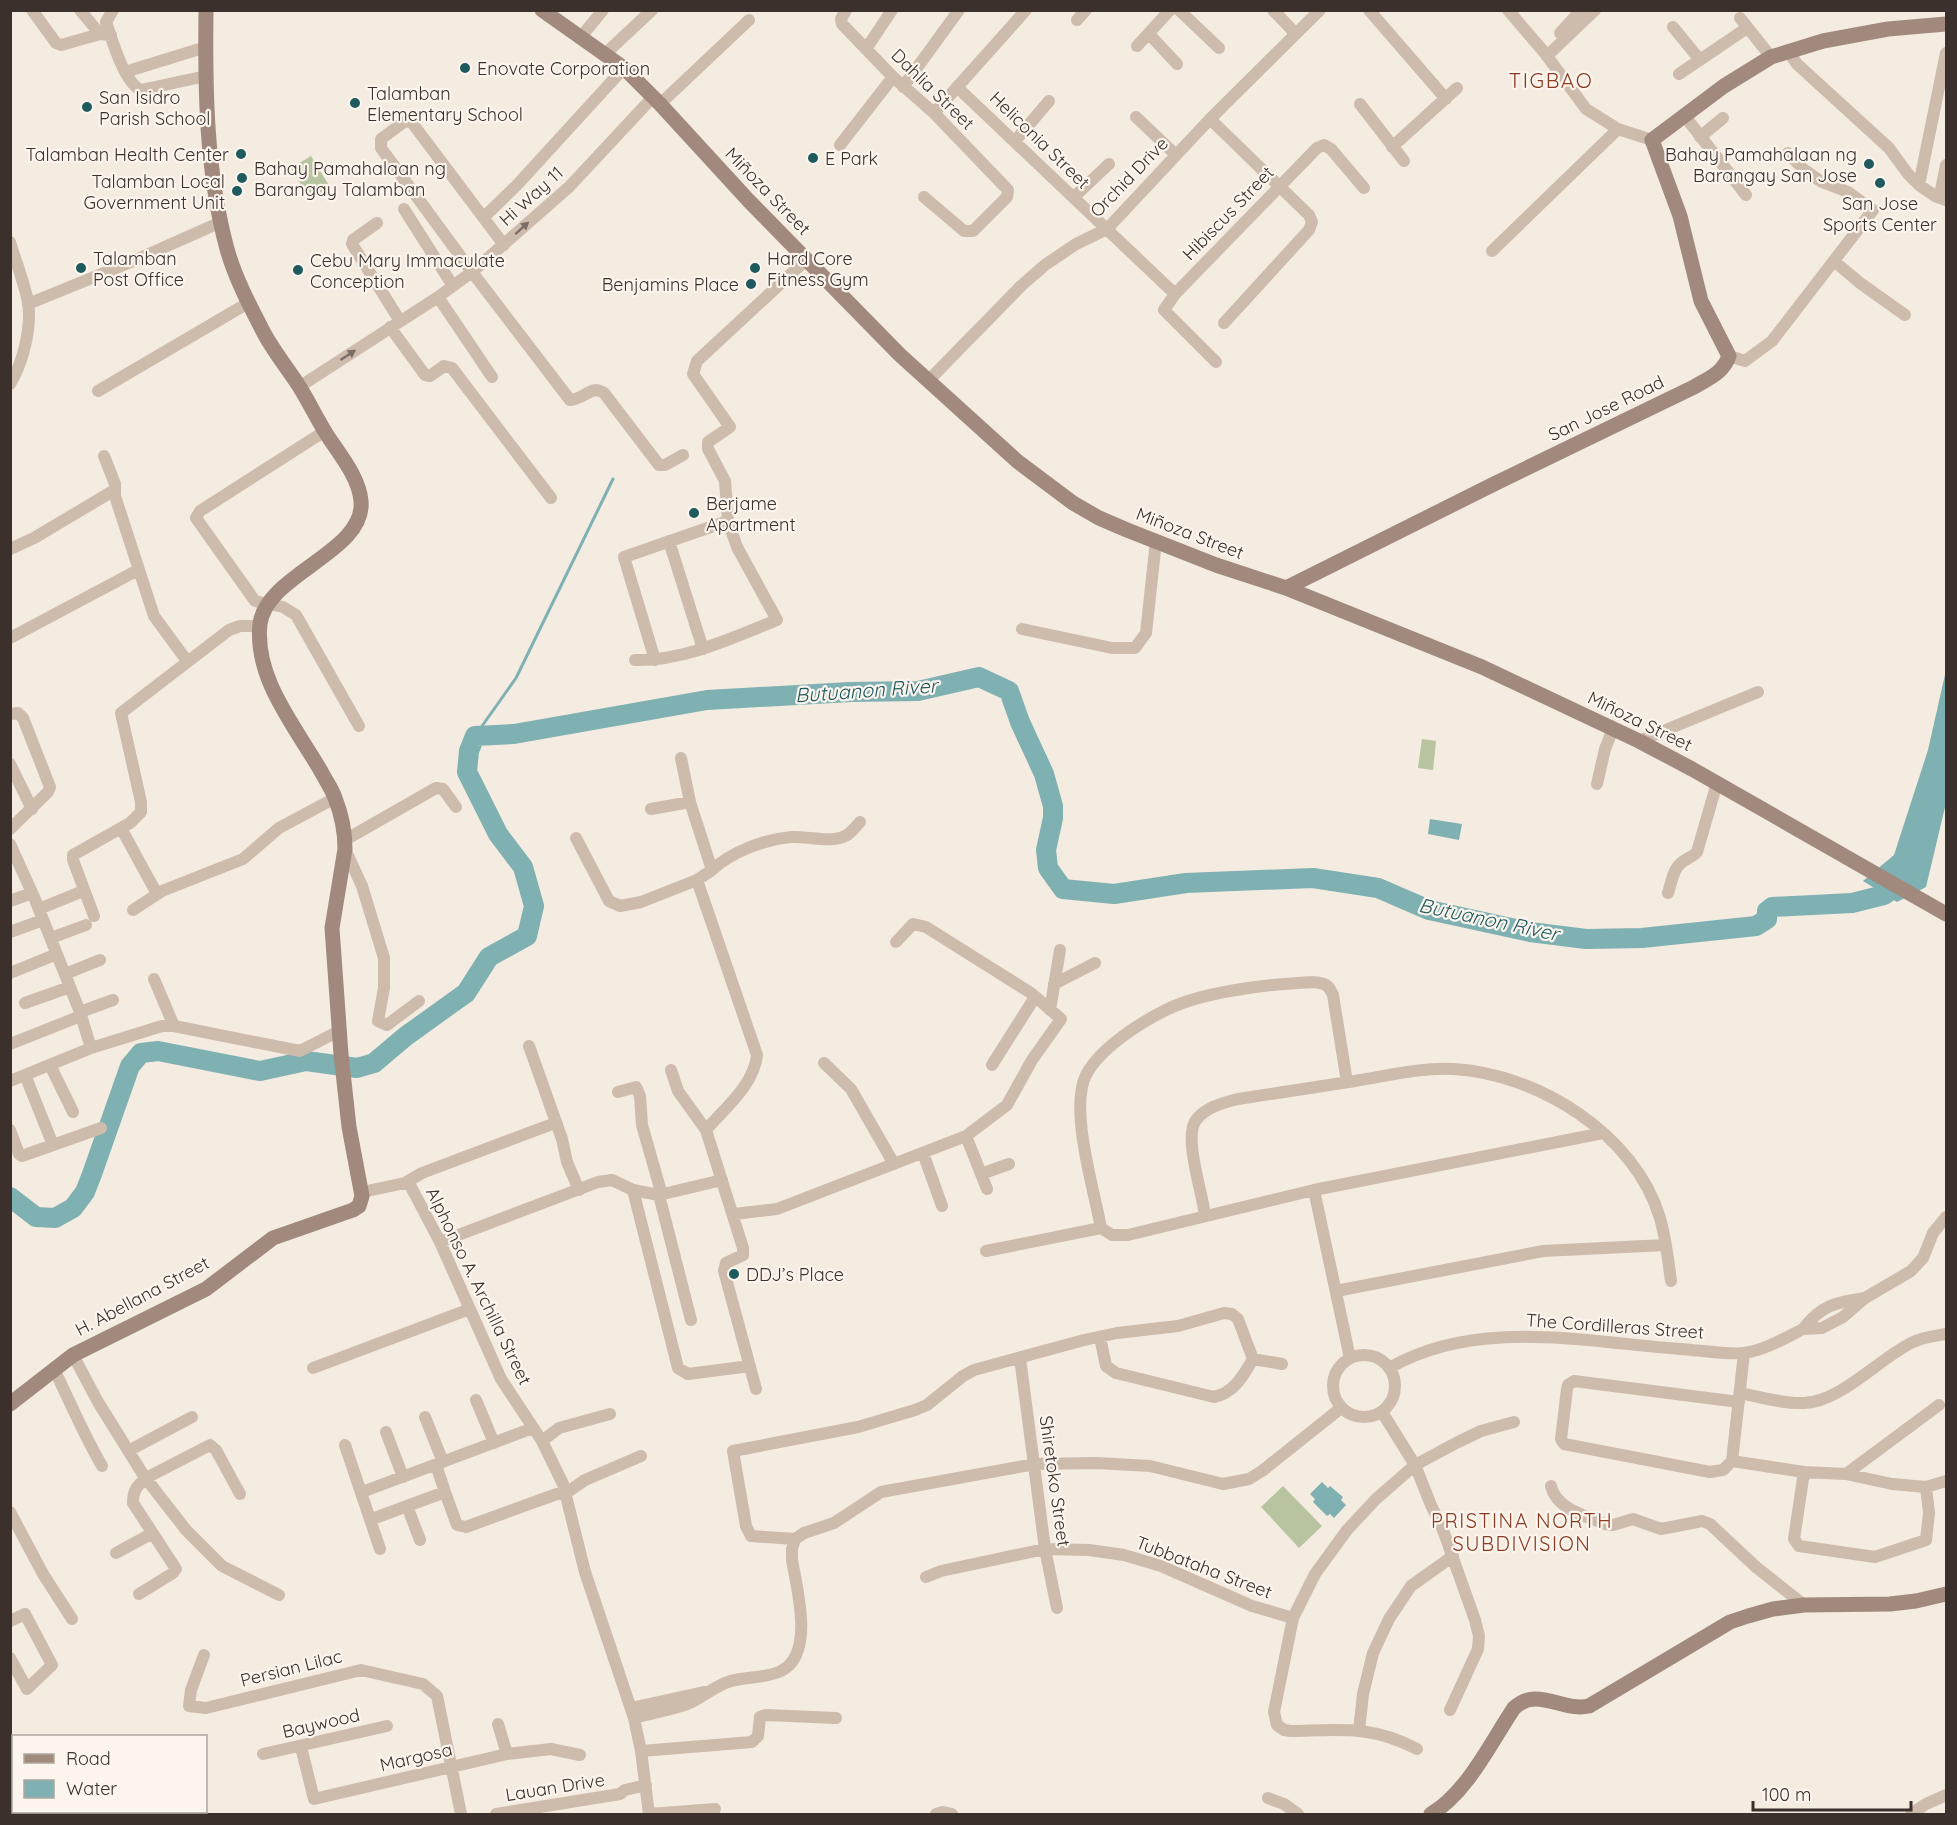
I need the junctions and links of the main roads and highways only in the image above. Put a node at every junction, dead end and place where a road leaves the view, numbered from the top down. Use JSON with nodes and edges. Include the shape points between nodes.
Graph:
{"nodes":[{"id":1,"x":206,"y":10,"type":"edge"},
{"id":2,"x":542,"y":10,"type":"edge"},
{"id":3,"x":1947,"y":24,"type":"edge"},
{"id":4,"x":1286,"y":588,"type":"junction"},
{"id":5,"x":1947,"y":914,"type":"edge"},
{"id":6,"x":12,"y":1400,"type":"edge"},
{"id":7,"x":1947,"y":1594,"type":"edge"},
{"id":8,"x":1437,"y":1813,"type":"edge"}],
"edges":[{"from":1,"to":6,"type":"main road","name":"H. Abellana Street","via":[[208,132],[227,251],[266,337],[353,475],[361,501],[356,527],[286,585],[267,605],[260,626],[262,664],[335,798],[345,844],[332,928],[341,1054],[361,1197],[353,1210],[273,1238],[206,1288],[73,1355]]},
{"from":2,"to":4,"type":"main road","name":"Miñoza Street","via":[[624,68],[928,381],[1017,461],[1099,518]]},
{"from":3,"to":4,"type":"main road","name":"San Jose Road","via":[[1823,40],[1771,57],[1652,140],[1680,216],[1701,301],[1729,356],[1720,372]]},
{"from":4,"to":5,"type":"main road","name":"Miñoza Street","via":[[1482,667],[1638,741]]},
{"from":7,"to":8,"type":"main road","via":[[1890,1604],[1773,1609],[1730,1622],[1589,1706],[1538,1699],[1521,1701],[1467,1780]]}]}
